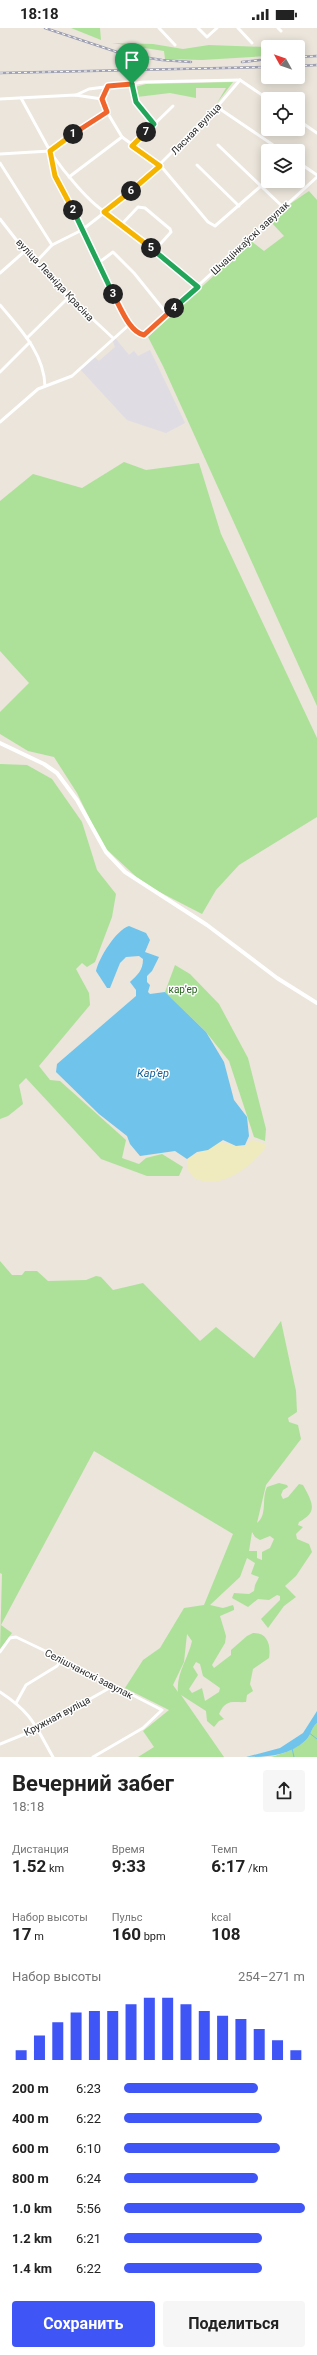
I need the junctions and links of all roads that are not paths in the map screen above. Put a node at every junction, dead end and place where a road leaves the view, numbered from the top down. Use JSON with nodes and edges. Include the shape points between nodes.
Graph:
{"nodes":[{"id":1,"x":158,"y":28,"type":"edge"},
{"id":2,"x":198,"y":28,"type":"edge"},
{"id":3,"x":217,"y":28,"type":"edge"},
{"id":4,"x":238,"y":28,"type":"edge"},
{"id":5,"x":252,"y":43,"type":"dead end"},
{"id":6,"x":175,"y":45,"type":"dead end"},
{"id":7,"x":240,"y":80,"type":"junction"},
{"id":8,"x":132,"y":84,"type":"junction"},
{"id":9,"x":108,"y":86,"type":"junction"},
{"id":10,"x":75,"y":95,"type":"junction"},
{"id":11,"x":261,"y":95,"type":"edge"},
{"id":12,"x":21,"y":98,"type":"junction"},
{"id":13,"x":0,"y":99,"type":"edge"},
{"id":14,"x":102,"y":99,"type":"junction"},
{"id":15,"x":173,"y":106,"type":"dead end"},
{"id":16,"x":217,"y":107,"type":"junction"},
{"id":17,"x":107,"y":112,"type":"junction"},
{"id":18,"x":154,"y":124,"type":"junction"},
{"id":19,"x":305,"y":125,"type":"edge"},
{"id":20,"x":317,"y":133,"type":"edge"},
{"id":21,"x":122,"y":137,"type":"junction"},
{"id":22,"x":272,"y":144,"type":"edge"},
{"id":23,"x":218,"y":145,"type":"dead end"},
{"id":24,"x":132,"y":146,"type":"junction"},
{"id":25,"x":50,"y":151,"type":"junction"},
{"id":26,"x":0,"y":154,"type":"edge"},
{"id":27,"x":0,"y":163,"type":"edge"},
{"id":28,"x":197,"y":165,"type":"dead end"},
{"id":29,"x":160,"y":166,"type":"junction"},
{"id":30,"x":305,"y":167,"type":"edge"},
{"id":31,"x":317,"y":176,"type":"edge"},
{"id":32,"x":69,"y":177,"type":"junction"},
{"id":33,"x":261,"y":186,"type":"joint"},
{"id":34,"x":263,"y":188,"type":"edge"},
{"id":35,"x":239,"y":206,"type":"junction"},
{"id":36,"x":283,"y":207,"type":"junction"},
{"id":37,"x":104,"y":212,"type":"junction"},
{"id":38,"x":0,"y":219,"type":"edge"},
{"id":39,"x":121,"y":225,"type":"junction"},
{"id":40,"x":82,"y":230,"type":"junction"},
{"id":41,"x":52,"y":245,"type":"junction"},
{"id":42,"x":155,"y":250,"type":"junction"},
{"id":43,"x":25,"y":251,"type":"junction"},
{"id":44,"x":36,"y":262,"type":"junction"},
{"id":45,"x":97,"y":264,"type":"junction"},
{"id":46,"x":0,"y":273,"type":"edge"},
{"id":47,"x":198,"y":287,"type":"junction"},
{"id":48,"x":69,"y":297,"type":"junction"},
{"id":49,"x":0,"y":305,"type":"edge"},
{"id":50,"x":167,"y":314,"type":"junction"},
{"id":51,"x":130,"y":324,"type":"junction"},
{"id":52,"x":27,"y":338,"type":"junction"},
{"id":53,"x":113,"y":338,"type":"junction"},
{"id":54,"x":30,"y":342,"type":"junction"},
{"id":55,"x":0,"y":372,"type":"edge"},
{"id":56,"x":45,"y":386,"type":"junction"},
{"id":57,"x":0,"y":422,"type":"edge"},
{"id":58,"x":0,"y":743,"type":"edge"},
{"id":59,"x":317,"y":1003,"type":"edge"},
{"id":60,"x":0,"y":1652,"type":"edge"},
{"id":61,"x":62,"y":1658,"type":"junction"},
{"id":62,"x":113,"y":1686,"type":"junction"},
{"id":63,"x":0,"y":1692,"type":"edge"},
{"id":64,"x":16,"y":1702,"type":"junction"},
{"id":65,"x":37,"y":1729,"type":"junction"},
{"id":66,"x":0,"y":1744,"type":"edge"},
{"id":67,"x":53,"y":1757,"type":"edge"},
{"id":68,"x":93,"y":1757,"type":"edge"}],
"edges":[{"from":1,"to":6,"type":"street"},
{"from":2,"to":3,"type":"street","via":[[207,37]]},
{"from":4,"to":5,"type":"street"},
{"from":7,"to":8,"type":"street"},
{"from":7,"to":11,"type":"street"},
{"from":7,"to":16,"type":"street","name":"Лясная вуліца"},
{"from":8,"to":9,"type":"street"},
{"from":8,"to":18,"type":"street","via":[[136,102]]},
{"from":9,"to":10,"type":"street","via":[[89,89]]},
{"from":9,"to":14,"type":"street"},
{"from":10,"to":12,"type":"street"},
{"from":10,"to":14,"type":"street"},
{"from":12,"to":13,"type":"street"},
{"from":12,"to":25,"type":"street"},
{"from":14,"to":17,"type":"street"},
{"from":15,"to":18,"type":"street"},
{"from":16,"to":22,"type":"street"},
{"from":16,"to":29,"type":"street","name":"Лясная вуліца"},
{"from":17,"to":21,"type":"street"},
{"from":17,"to":25,"type":"street"},
{"from":18,"to":24,"type":"street"},
{"from":19,"to":20,"type":"street"},
{"from":21,"to":24,"type":"street"},
{"from":21,"to":32,"type":"street"},
{"from":23,"to":33,"type":"street"},
{"from":24,"to":29,"type":"street"},
{"from":25,"to":26,"type":"street"},
{"from":25,"to":32,"type":"street"},
{"from":25,"to":40,"type":"street","via":[[55,176]]},
{"from":27,"to":41,"type":"street"},
{"from":28,"to":35,"type":"street"},
{"from":29,"to":35,"type":"street","via":[[215,226]]},
{"from":29,"to":37,"type":"street","name":"Лясная вуліца"},
{"from":30,"to":31,"type":"street"},
{"from":31,"to":36,"type":"street","name":"Шчацінкаўскі завулак"},
{"from":32,"to":37,"type":"street"},
{"from":33,"to":35,"type":"street"},
{"from":34,"to":36,"type":"street"},
{"from":36,"to":47,"type":"street","name":"Шчацінкаўскі завулак"},
{"from":37,"to":39,"type":"street"},
{"from":37,"to":40,"type":"street","name":"Лясная вуліца"},
{"from":38,"to":43,"type":"street","name":"вуліца Леаніда Красіна"},
{"from":39,"to":42,"type":"street"},
{"from":39,"to":42,"type":"street","via":[[138,207],[145,208],[171,232]]},
{"from":40,"to":41,"type":"street","name":"Лясная вуліца"},
{"from":40,"to":45,"type":"street"},
{"from":41,"to":44,"type":"street","name":"Лясная вуліца"},
{"from":42,"to":47,"type":"street"},
{"from":43,"to":44,"type":"street","name":"вуліца Леаніда Красіна"},
{"from":43,"to":46,"type":"street"},
{"from":44,"to":48,"type":"street","name":"вуліца Леаніда Красіна"},
{"from":45,"to":50,"type":"street","via":[[113,252],[146,286]]},
{"from":45,"to":51,"type":"street"},
{"from":47,"to":50,"type":"street","name":"Шчацінкаўскі завулак"},
{"from":48,"to":52,"type":"street"},
{"from":48,"to":53,"type":"street","name":"вуліца Леаніда Красіна"},
{"from":49,"to":52,"type":"street"},
{"from":50,"to":51,"type":"street","name":"Шчацінкаўскі завулак","via":[[144,335]]},
{"from":51,"to":53,"type":"street"},
{"from":52,"to":54,"type":"street"},
{"from":53,"to":56,"type":"street","via":[[72,376]]},
{"from":54,"to":55,"type":"street"},
{"from":54,"to":56,"type":"street","via":[[42,365]]},
{"from":56,"to":57,"type":"street","via":[[38,388]]},
{"from":58,"to":59,"type":"street","via":[[57,773],[78,800],[106,852],[125,872],[207,925],[277,978]]},
{"from":60,"to":61,"type":"street","name":"Селішчанскі завулак","via":[[10,1638],[16,1637]]},
{"from":61,"to":62,"type":"street","name":"Селішчанскі завулак"},
{"from":61,"to":64,"type":"street","via":[[57,1666],[26,1685]]},
{"from":62,"to":65,"type":"street","name":"Кружная вуліца"},
{"from":62,"to":68,"type":"street","name":"Селішчанскі завулак","via":[[162,1710],[143,1728]]},
{"from":63,"to":64,"type":"street"},
{"from":64,"to":65,"type":"street","via":[[33,1720]]},
{"from":65,"to":66,"type":"street","name":"Кружная вуліца"},
{"from":65,"to":67,"type":"street"}]}
